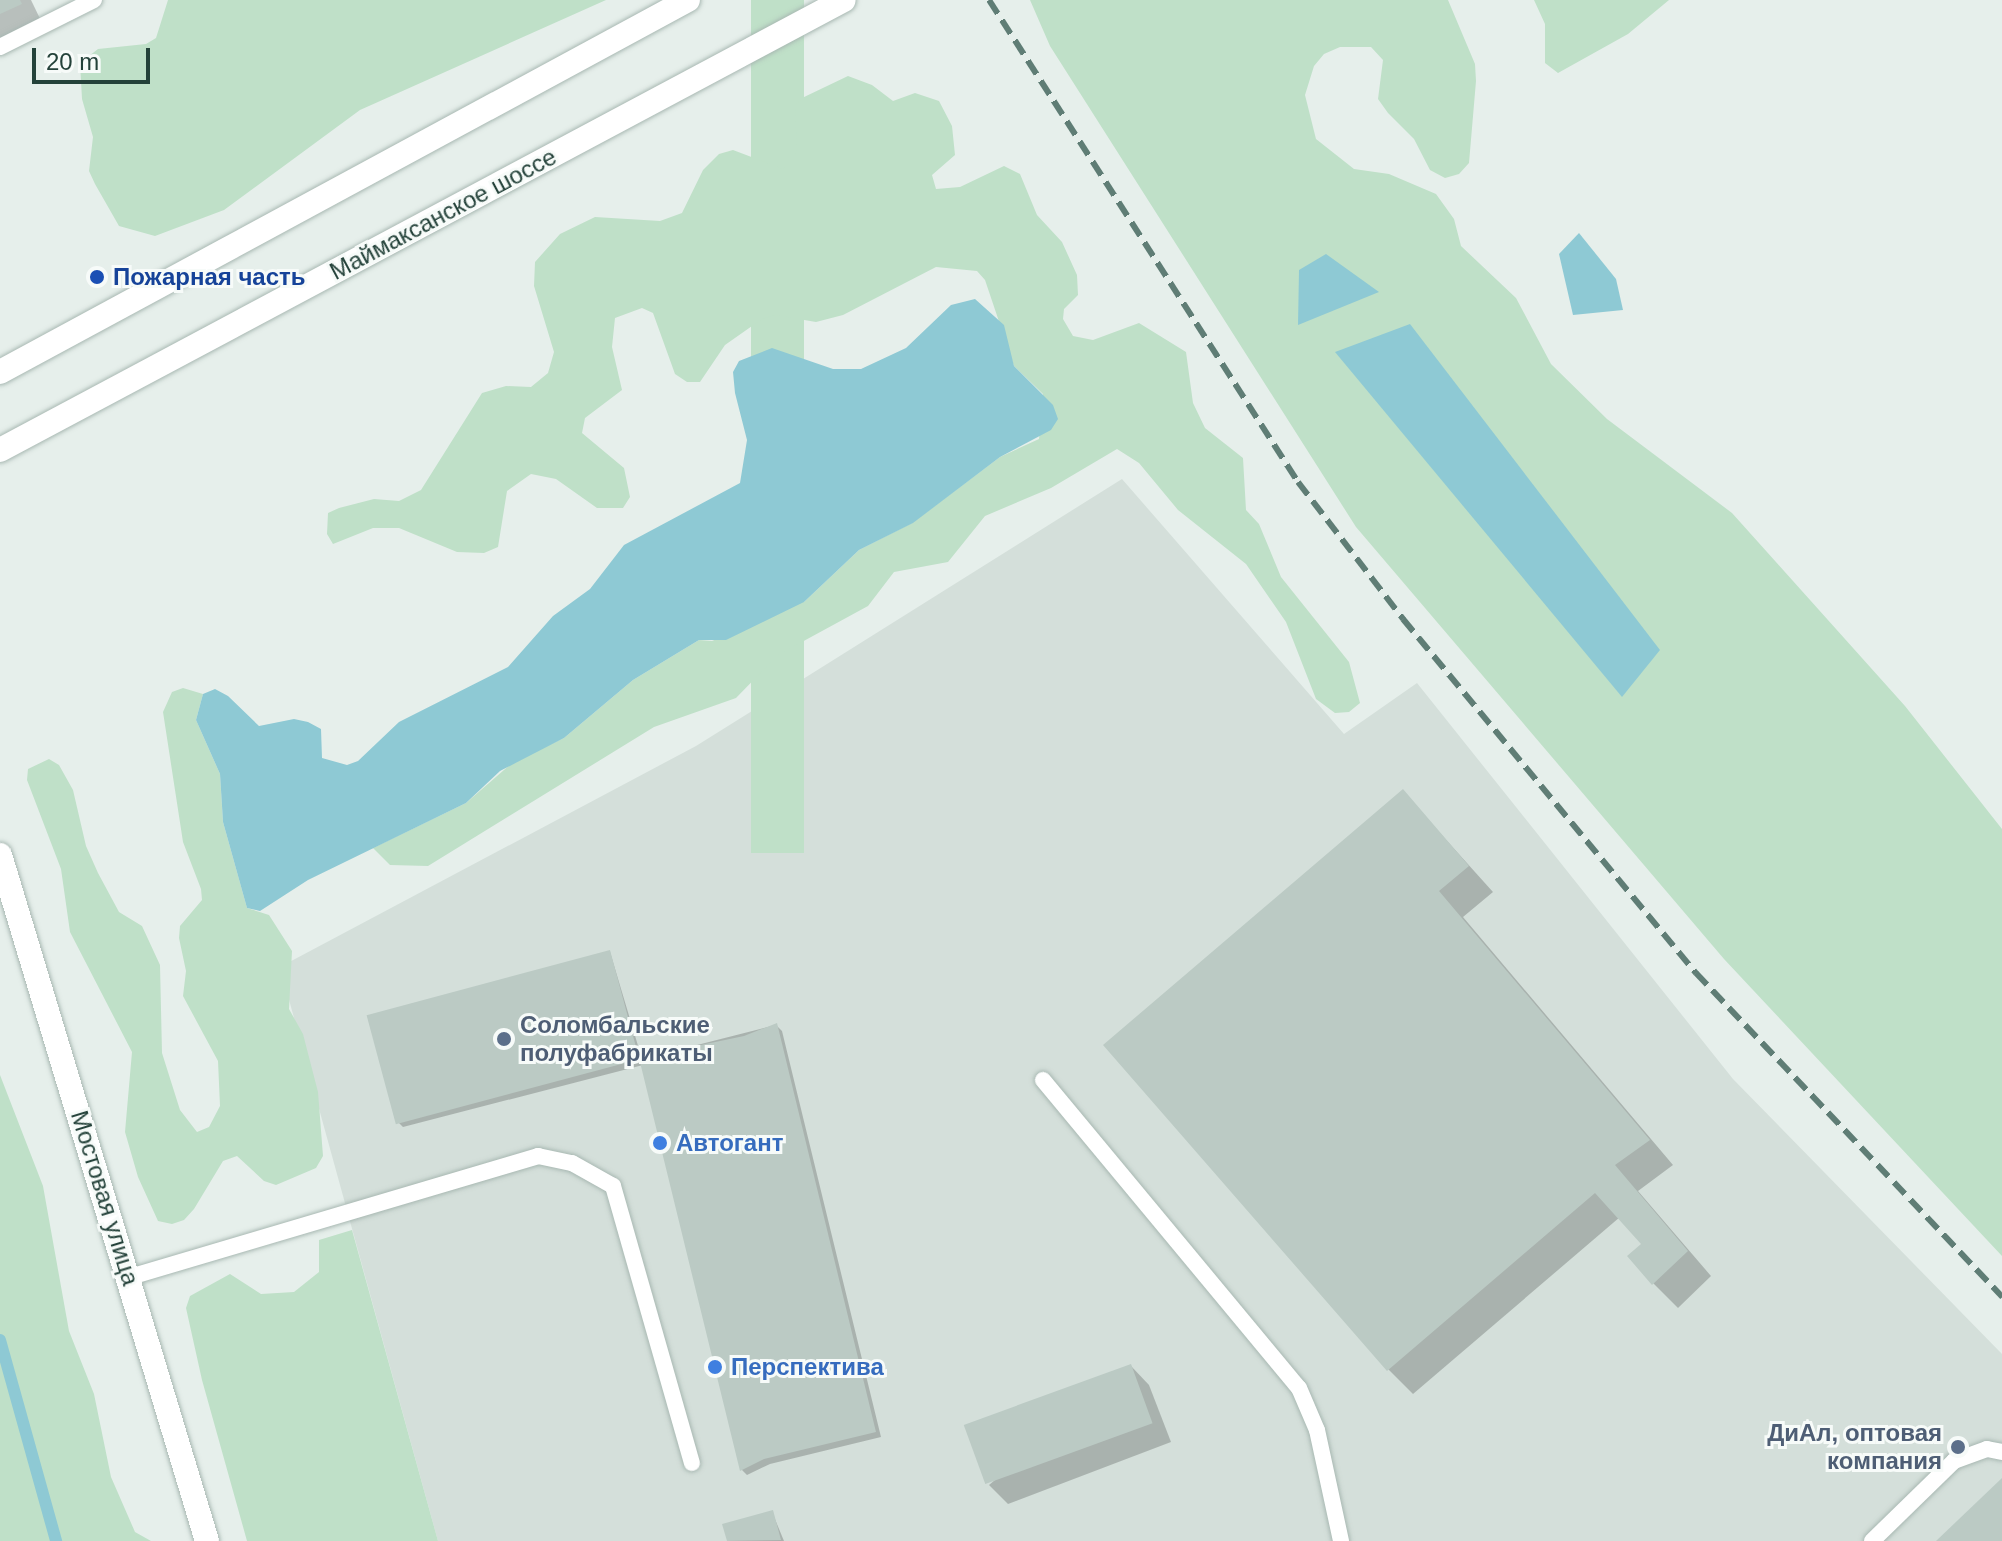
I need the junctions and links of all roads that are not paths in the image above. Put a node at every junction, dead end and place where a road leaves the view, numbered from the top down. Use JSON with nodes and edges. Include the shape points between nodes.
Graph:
{"nodes":[{"id":1,"x":94,"y":0,"type":"edge"},
{"id":2,"x":688,"y":0,"type":"edge"},
{"id":3,"x":844,"y":0,"type":"edge"},
{"id":4,"x":0,"y":47,"type":"edge"},
{"id":5,"x":0,"y":372,"type":"edge"},
{"id":6,"x":0,"y":450,"type":"edge"},
{"id":7,"x":0,"y":855,"type":"edge"},
{"id":8,"x":1043,"y":1080,"type":"dead end"},
{"id":9,"x":130,"y":1277,"type":"junction"},
{"id":10,"x":2002,"y":1452,"type":"edge"},
{"id":11,"x":692,"y":1463,"type":"dead end"},
{"id":12,"x":207,"y":1541,"type":"edge"},
{"id":13,"x":1341,"y":1541,"type":"edge"},
{"id":14,"x":1872,"y":1541,"type":"edge"}],
"edges":[{"from":1,"to":4,"type":"lane"},
{"from":2,"to":5,"type":"main road"},
{"from":3,"to":6,"type":"main road","name":"Маймаксанское шоссе"},
{"from":7,"to":9,"type":"main road","name":"Мостовая улица"},
{"from":8,"to":13,"type":"lane","via":[[1299,1388],[1317,1430]]},
{"from":9,"to":11,"type":"lane","via":[[538,1156],[572,1163],[613,1186]]},
{"from":9,"to":12,"type":"main road","name":"Мостовая улица"},
{"from":10,"to":14,"type":"lane","via":[[1987,1449],[1954,1461]]}]}
